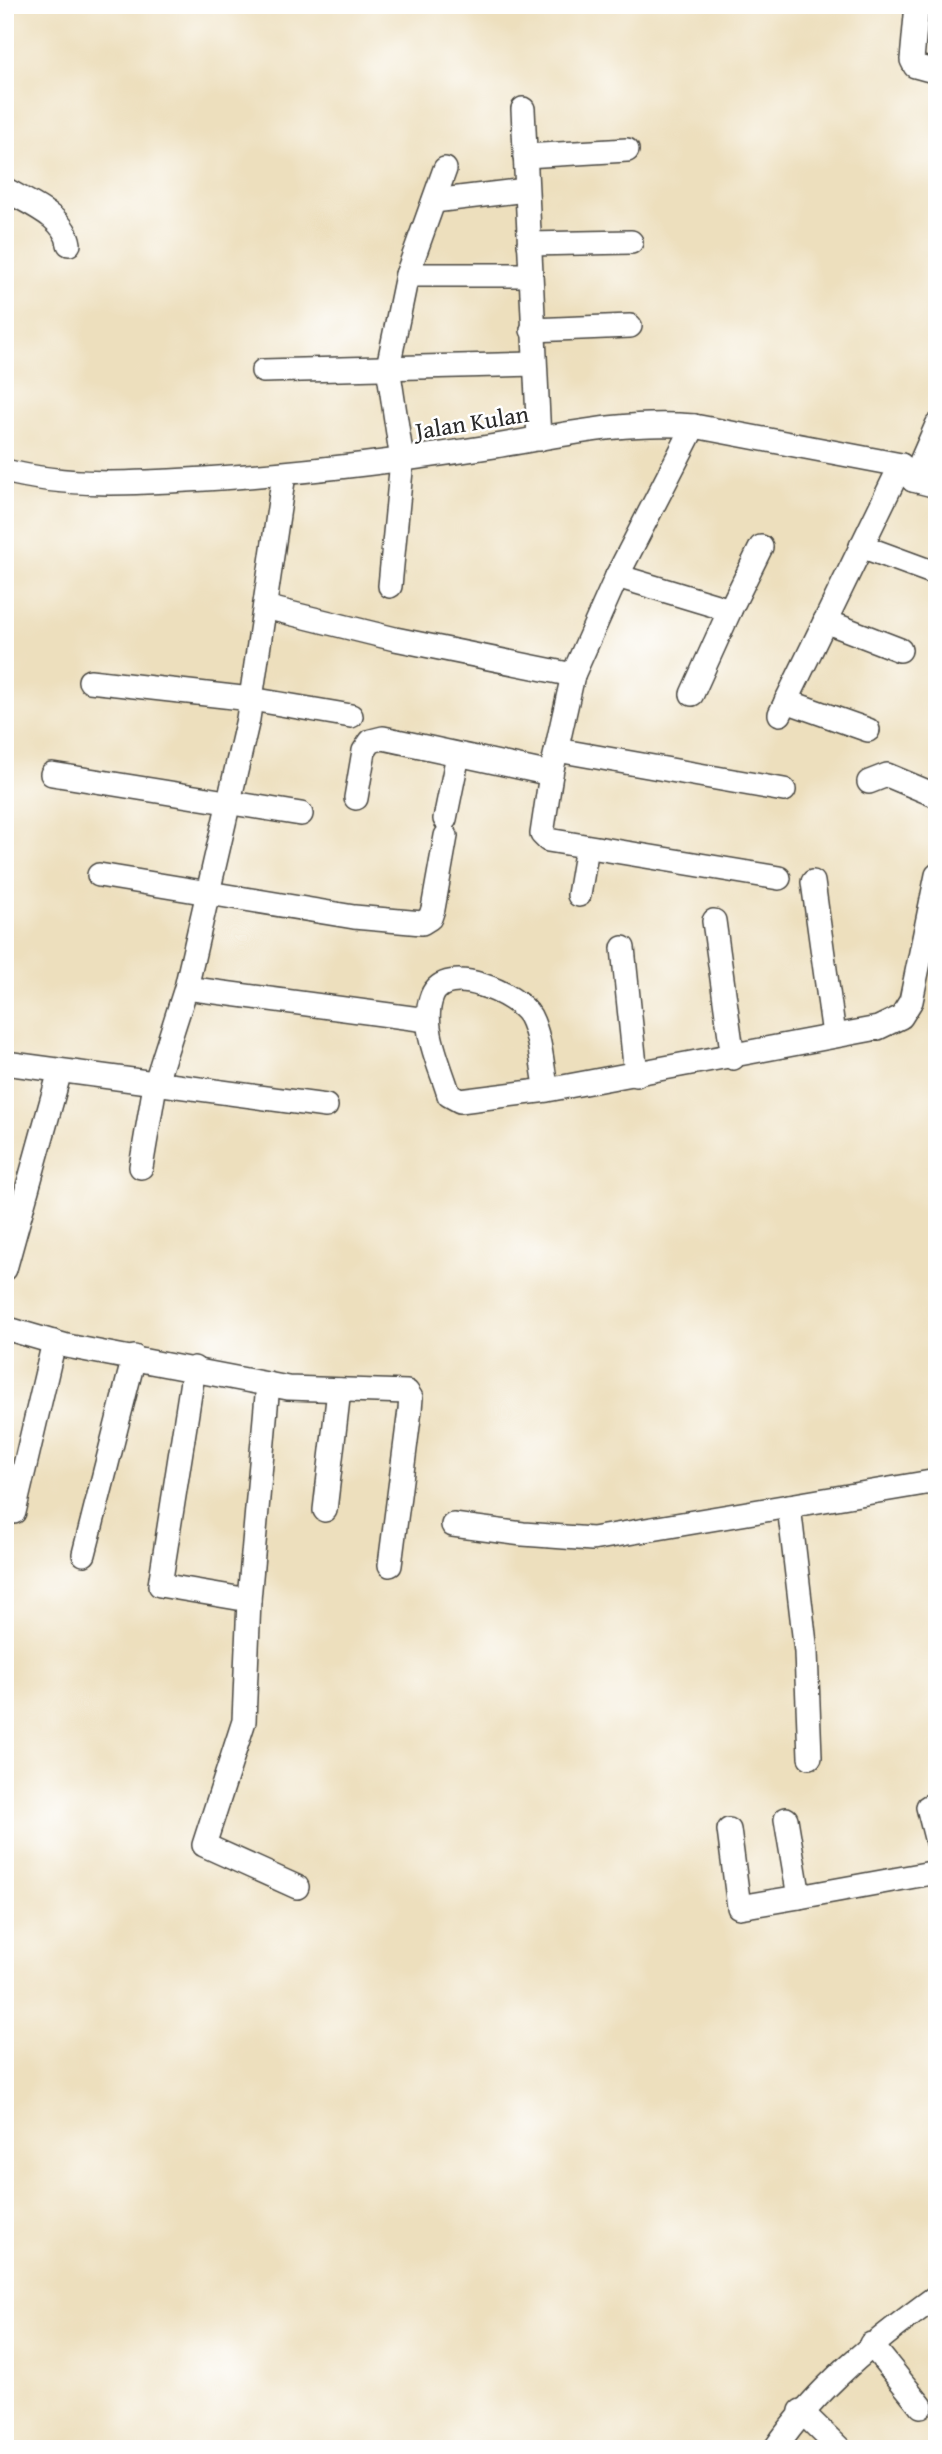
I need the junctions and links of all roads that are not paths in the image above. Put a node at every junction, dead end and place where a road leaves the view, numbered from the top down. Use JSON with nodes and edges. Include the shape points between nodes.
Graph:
{"nodes":[{"id":1,"x":917,"y":5,"type":"edge"},
{"id":2,"x":937,"y":72,"type":"edge"},
{"id":3,"x":523,"y":109,"type":"dead end"},
{"id":4,"x":627,"y":150,"type":"dead end"},
{"id":5,"x":525,"y":156,"type":"junction"},
{"id":6,"x":444,"y":169,"type":"dead end"},
{"id":7,"x":5,"y":189,"type":"edge"},
{"id":8,"x":526,"y":190,"type":"junction"},
{"id":9,"x":434,"y":201,"type":"junction"},
{"id":10,"x":631,"y":242,"type":"dead end"},
{"id":11,"x":69,"y":244,"type":"dead end"},
{"id":12,"x":528,"y":244,"type":"junction"},
{"id":13,"x":407,"y":275,"type":"junction"},
{"id":14,"x":530,"y":275,"type":"junction"},
{"id":15,"x":630,"y":327,"type":"dead end"},
{"id":16,"x":532,"y":330,"type":"junction"},
{"id":17,"x":534,"y":364,"type":"junction"},
{"id":18,"x":388,"y":367,"type":"junction"},
{"id":19,"x":263,"y":371,"type":"dead end"},
{"id":20,"x":937,"y":425,"type":"edge"},
{"id":21,"x":694,"y":426,"type":"junction"},
{"id":22,"x":539,"y":439,"type":"junction"},
{"id":23,"x":402,"y":460,"type":"junction"},
{"id":24,"x":5,"y":471,"type":"edge"},
{"id":25,"x":907,"y":472,"type":"junction"},
{"id":26,"x":285,"y":474,"type":"junction"},
{"id":27,"x":937,"y":486,"type":"edge"},
{"id":28,"x":861,"y":546,"type":"junction"},
{"id":29,"x":761,"y":547,"type":"dead end"},
{"id":30,"x":929,"y":571,"type":"dead end"},
{"id":31,"x":617,"y":576,"type":"junction"},
{"id":32,"x":390,"y":586,"type":"dead end"},
{"id":33,"x":265,"y":607,"type":"junction"},
{"id":34,"x":730,"y":610,"type":"junction"},
{"id":35,"x":825,"y":621,"type":"junction"},
{"id":36,"x":900,"y":650,"type":"dead end"},
{"id":37,"x":573,"y":675,"type":"junction"},
{"id":38,"x":90,"y":681,"type":"dead end"},
{"id":39,"x":692,"y":694,"type":"dead end"},
{"id":40,"x":251,"y":699,"type":"junction"},
{"id":41,"x":351,"y":716,"type":"dead end"},
{"id":42,"x":868,"y":730,"type":"dead end"},
{"id":43,"x":557,"y":750,"type":"junction"},
{"id":44,"x":458,"y":755,"type":"junction"},
{"id":45,"x":52,"y":774,"type":"dead end"},
{"id":46,"x":551,"y":774,"type":"junction"},
{"id":47,"x":869,"y":782,"type":"dead end"},
{"id":48,"x":784,"y":790,"type":"dead end"},
{"id":49,"x":937,"y":796,"type":"edge"},
{"id":50,"x":356,"y":798,"type":"dead end"},
{"id":51,"x":227,"y":802,"type":"junction"},
{"id":52,"x":301,"y":814,"type":"dead end"},
{"id":53,"x":587,"y":847,"type":"junction"},
{"id":54,"x":99,"y":875,"type":"dead end"},
{"id":55,"x":937,"y":875,"type":"edge"},
{"id":56,"x":779,"y":878,"type":"dead end"},
{"id":57,"x":813,"y":883,"type":"dead end"},
{"id":58,"x":209,"y":894,"type":"junction"},
{"id":59,"x":579,"y":895,"type":"dead end"},
{"id":60,"x":714,"y":921,"type":"dead end"},
{"id":61,"x":622,"y":947,"type":"dead end"},
{"id":62,"x":187,"y":988,"type":"junction"},
{"id":63,"x":427,"y":1020,"type":"junction"},
{"id":64,"x":834,"y":1035,"type":"junction"},
{"id":65,"x":733,"y":1058,"type":"junction"},
{"id":66,"x":5,"y":1063,"type":"edge"},
{"id":67,"x":60,"y":1071,"type":"junction"},
{"id":68,"x":636,"y":1075,"type":"junction"},
{"id":69,"x":155,"y":1085,"type":"junction"},
{"id":70,"x":547,"y":1090,"type":"junction"},
{"id":71,"x":326,"y":1106,"type":"dead end"},
{"id":72,"x":141,"y":1167,"type":"dead end"},
{"id":73,"x":5,"y":1269,"type":"edge"},
{"id":74,"x":5,"y":1328,"type":"edge"},
{"id":75,"x":54,"y":1342,"type":"junction"},
{"id":76,"x":134,"y":1356,"type":"junction"},
{"id":77,"x":194,"y":1368,"type":"junction"},
{"id":78,"x":268,"y":1384,"type":"junction"},
{"id":79,"x":339,"y":1391,"type":"junction"},
{"id":80,"x":937,"y":1481,"type":"edge"},
{"id":81,"x":789,"y":1506,"type":"junction"},
{"id":82,"x":325,"y":1510,"type":"dead end"},
{"id":83,"x":14,"y":1512,"type":"dead end"},
{"id":84,"x":453,"y":1525,"type":"dead end"},
{"id":85,"x":84,"y":1554,"type":"dead end"},
{"id":86,"x":390,"y":1565,"type":"dead end"},
{"id":87,"x":249,"y":1600,"type":"junction"},
{"id":88,"x":810,"y":1757,"type":"dead end"},
{"id":89,"x":937,"y":1803,"type":"edge"},
{"id":90,"x":786,"y":1819,"type":"dead end"},
{"id":91,"x":729,"y":1830,"type":"dead end"},
{"id":92,"x":937,"y":1842,"type":"edge"},
{"id":93,"x":937,"y":1872,"type":"edge"},
{"id":94,"x":297,"y":1887,"type":"dead end"},
{"id":95,"x":799,"y":1897,"type":"junction"},
{"id":96,"x":937,"y":2296,"type":"edge"},
{"id":97,"x":871,"y":2344,"type":"junction"},
{"id":98,"x":921,"y":2406,"type":"dead end"},
{"id":99,"x":801,"y":2410,"type":"junction"},
{"id":100,"x":775,"y":2449,"type":"edge"},
{"id":101,"x":840,"y":2449,"type":"edge"}],
"edges":[{"from":1,"to":2,"type":"street","via":[[912,60],[915,66]]},
{"from":3,"to":5,"type":"street"},
{"from":4,"to":5,"type":"street"},
{"from":5,"to":8,"type":"street"},
{"from":6,"to":9,"type":"street"},
{"from":7,"to":11,"type":"street","via":[[55,219],[67,232]]},
{"from":8,"to":9,"type":"street"},
{"from":8,"to":12,"type":"street"},
{"from":9,"to":13,"type":"street"},
{"from":10,"to":12,"type":"street"},
{"from":12,"to":14,"type":"street"},
{"from":13,"to":14,"type":"street"},
{"from":13,"to":18,"type":"street"},
{"from":14,"to":16,"type":"street"},
{"from":15,"to":16,"type":"street"},
{"from":16,"to":17,"type":"street"},
{"from":17,"to":18,"type":"street"},
{"from":17,"to":22,"type":"street"},
{"from":18,"to":19,"type":"street"},
{"from":18,"to":23,"type":"street"},
{"from":20,"to":25,"type":"street"},
{"from":21,"to":22,"type":"street","name":"Jalan Kulan","via":[[627,424]]},
{"from":21,"to":25,"type":"street","name":"Jalan Kulan"},
{"from":21,"to":31,"type":"street"},
{"from":22,"to":23,"type":"street","name":"Jalan Kulan"},
{"from":23,"to":26,"type":"street","name":"Jalan Kulan"},
{"from":23,"to":32,"type":"street"},
{"from":24,"to":26,"type":"street","name":"Jalan Kulan","via":[[60,480],[136,484]]},
{"from":25,"to":27,"type":"street","name":"Jalan Kulan"},
{"from":25,"to":28,"type":"street"},
{"from":26,"to":33,"type":"street"},
{"from":28,"to":30,"type":"street"},
{"from":28,"to":35,"type":"street"},
{"from":29,"to":34,"type":"street"},
{"from":31,"to":34,"type":"street"},
{"from":31,"to":37,"type":"street"},
{"from":33,"to":37,"type":"street"},
{"from":33,"to":40,"type":"street"},
{"from":34,"to":39,"type":"street"},
{"from":35,"to":36,"type":"street"},
{"from":35,"to":42,"type":"street","via":[[783,708]]},
{"from":37,"to":43,"type":"street"},
{"from":38,"to":40,"type":"street"},
{"from":40,"to":41,"type":"street"},
{"from":40,"to":51,"type":"street"},
{"from":43,"to":46,"type":"street"},
{"from":43,"to":48,"type":"street"},
{"from":44,"to":46,"type":"street"},
{"from":44,"to":50,"type":"street","via":[[383,738],[371,741],[364,751]]},
{"from":44,"to":58,"type":"street","via":[[433,909],[422,923]]},
{"from":45,"to":51,"type":"street"},
{"from":46,"to":53,"type":"street","via":[[542,834],[548,840]]},
{"from":47,"to":49,"type":"street","via":[[887,775]]},
{"from":51,"to":52,"type":"street"},
{"from":51,"to":58,"type":"street"},
{"from":53,"to":56,"type":"street"},
{"from":53,"to":59,"type":"street"},
{"from":54,"to":58,"type":"street"},
{"from":55,"to":64,"type":"street","via":[[907,1010],[891,1024]]},
{"from":57,"to":64,"type":"street"},
{"from":58,"to":62,"type":"street"},
{"from":60,"to":65,"type":"street"},
{"from":61,"to":68,"type":"street"},
{"from":62,"to":63,"type":"street"},
{"from":62,"to":69,"type":"street"},
{"from":63,"to":70,"type":"street","via":[[449,1095],[455,1099]]},
{"from":63,"to":70,"type":"street","via":[[433,993],[447,982],[471,982],[513,1000],[532,1021]]},
{"from":64,"to":65,"type":"street"},
{"from":65,"to":68,"type":"street"},
{"from":66,"to":67,"type":"street"},
{"from":67,"to":69,"type":"street"},
{"from":67,"to":73,"type":"street"},
{"from":68,"to":70,"type":"street"},
{"from":69,"to":71,"type":"street"},
{"from":69,"to":72,"type":"street"},
{"from":74,"to":75,"type":"street"},
{"from":75,"to":76,"type":"street"},
{"from":75,"to":83,"type":"street"},
{"from":76,"to":77,"type":"street"},
{"from":76,"to":85,"type":"street"},
{"from":77,"to":78,"type":"street"},
{"from":77,"to":87,"type":"street","via":[[160,1586]]},
{"from":78,"to":79,"type":"street"},
{"from":78,"to":87,"type":"street"},
{"from":79,"to":82,"type":"street"},
{"from":79,"to":86,"type":"street","via":[[395,1390],[407,1392],[411,1398]]},
{"from":80,"to":81,"type":"street"},
{"from":81,"to":84,"type":"street","via":[[592,1539]]},
{"from":81,"to":88,"type":"street","via":[[806,1652]]},
{"from":87,"to":94,"type":"street","via":[[244,1721],[204,1845]]},
{"from":89,"to":92,"type":"street","via":[[928,1807]]},
{"from":90,"to":95,"type":"street"},
{"from":91,"to":95,"type":"street","via":[[739,1907]]},
{"from":93,"to":95,"type":"street"},
{"from":96,"to":97,"type":"street"},
{"from":97,"to":98,"type":"street"},
{"from":97,"to":99,"type":"street"},
{"from":99,"to":100,"type":"street"},
{"from":99,"to":101,"type":"street"}]}
